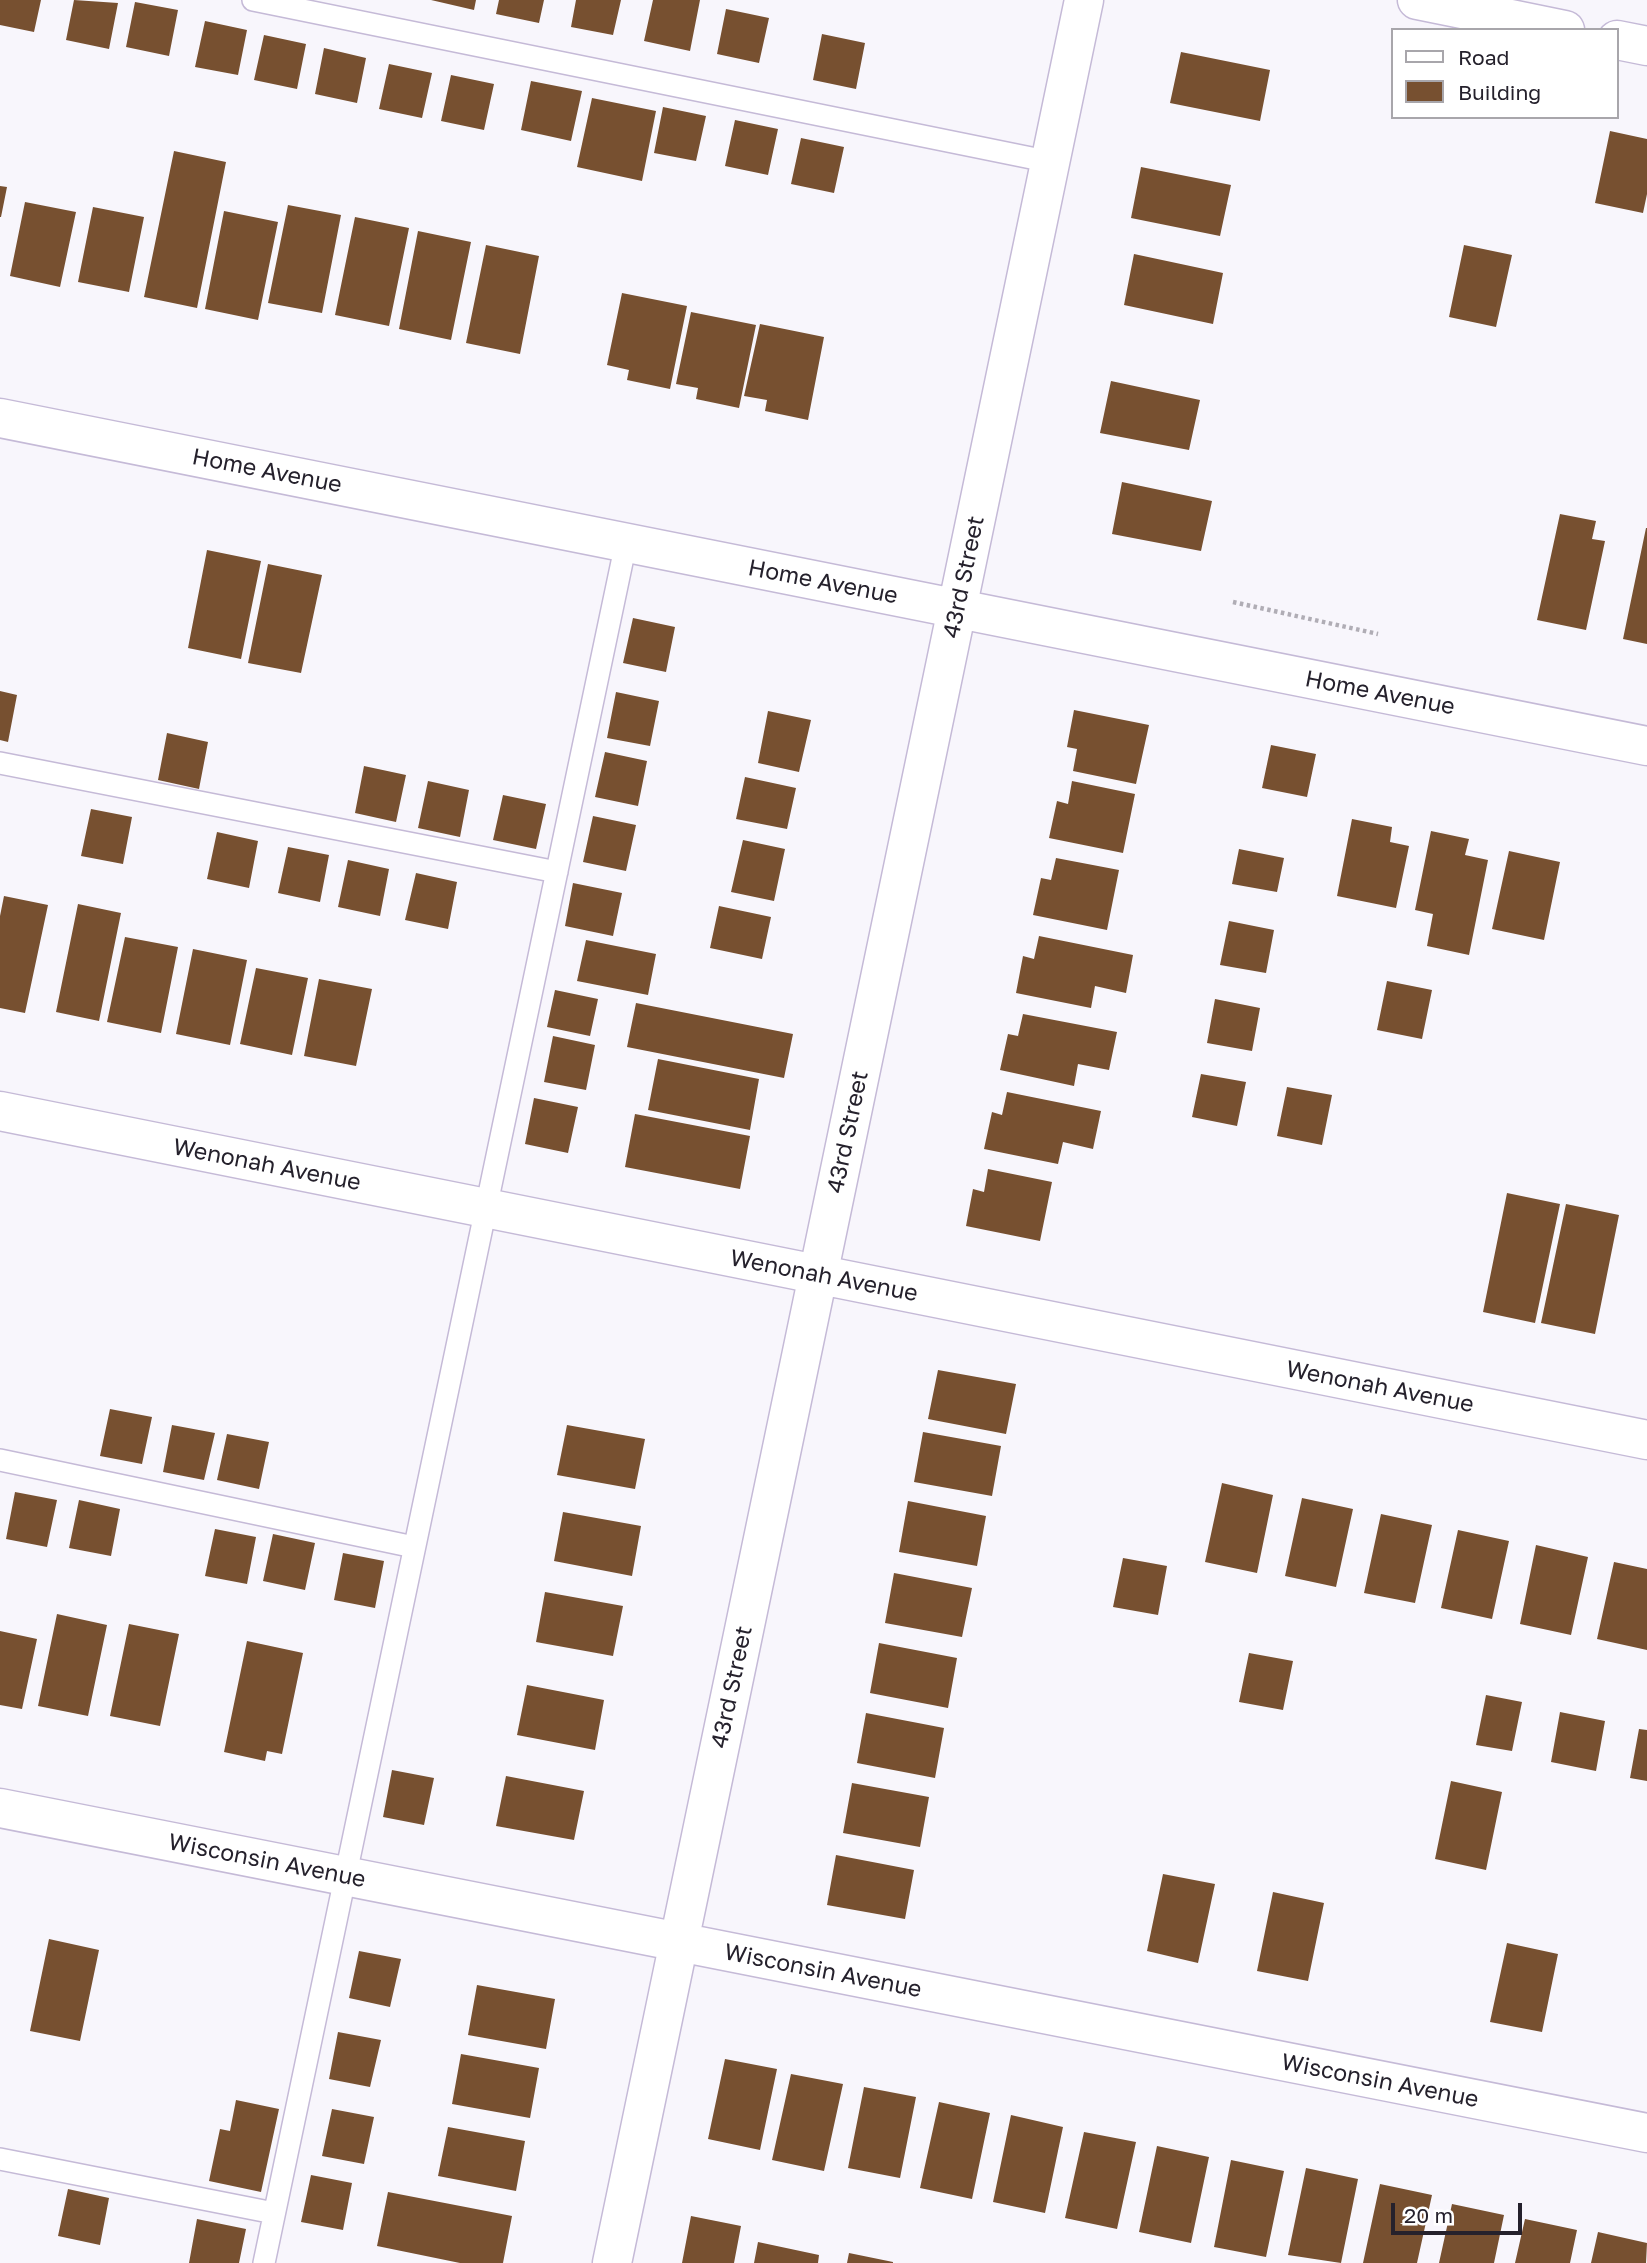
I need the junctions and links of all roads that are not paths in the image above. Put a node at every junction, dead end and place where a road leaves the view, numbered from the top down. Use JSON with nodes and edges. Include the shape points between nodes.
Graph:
{"nodes":[{"id":1,"x":253,"y":0,"type":"edge"},
{"id":2,"x":1084,"y":0,"type":"edge"},
{"id":3,"x":1417,"y":0,"type":"edge"},
{"id":4,"x":1555,"y":28,"type":"edge"},
{"id":5,"x":1619,"y":40,"type":"edge"},
{"id":6,"x":1647,"y":46,"type":"edge"},
{"id":7,"x":1051,"y":162,"type":"junction"},
{"id":8,"x":0,"y":418,"type":"edge"},
{"id":9,"x":626,"y":543,"type":"junction"},
{"id":10,"x":957,"y":609,"type":"junction"},
{"id":11,"x":1647,"y":746,"type":"edge"},
{"id":12,"x":0,"y":763,"type":"edge"},
{"id":13,"x":557,"y":872,"type":"junction"},
{"id":14,"x":0,"y":1111,"type":"edge"},
{"id":15,"x":486,"y":1208,"type":"junction"},
{"id":16,"x":818,"y":1275,"type":"junction"},
{"id":17,"x":1647,"y":1440,"type":"edge"},
{"id":18,"x":0,"y":1460,"type":"edge"},
{"id":19,"x":414,"y":1547,"type":"junction"},
{"id":20,"x":0,"y":1808,"type":"edge"},
{"id":21,"x":345,"y":1876,"type":"junction"},
{"id":22,"x":679,"y":1942,"type":"junction"},
{"id":23,"x":1647,"y":2133,"type":"edge"},
{"id":24,"x":0,"y":2159,"type":"edge"},
{"id":25,"x":274,"y":2213,"type":"junction"},
{"id":26,"x":264,"y":2263,"type":"edge"},
{"id":27,"x":612,"y":2263,"type":"edge"}],
"edges":[{"from":1,"to":7,"type":"lane"},
{"from":2,"to":7,"type":"street","name":"43rd Street"},
{"from":3,"to":4,"type":"street"},
{"from":5,"to":6,"type":"street"},
{"from":7,"to":10,"type":"street","name":"43rd Street"},
{"from":8,"to":9,"type":"street","name":"Home Avenue"},
{"from":9,"to":10,"type":"street","name":"Home Avenue"},
{"from":9,"to":13,"type":"lane"},
{"from":10,"to":11,"type":"street","name":"Home Avenue"},
{"from":10,"to":16,"type":"street","name":"43rd Street"},
{"from":12,"to":13,"type":"lane"},
{"from":13,"to":15,"type":"lane"},
{"from":14,"to":15,"type":"street","name":"Wenonah Avenue"},
{"from":15,"to":16,"type":"street","name":"Wenonah Avenue"},
{"from":15,"to":19,"type":"lane"},
{"from":16,"to":17,"type":"street","name":"Wenonah Avenue"},
{"from":16,"to":22,"type":"street","name":"43rd Street"},
{"from":18,"to":19,"type":"lane"},
{"from":19,"to":21,"type":"lane"},
{"from":20,"to":21,"type":"street","name":"Wisconsin Avenue"},
{"from":21,"to":22,"type":"street","name":"Wisconsin Avenue"},
{"from":21,"to":25,"type":"lane"},
{"from":22,"to":23,"type":"street","name":"Wisconsin Avenue"},
{"from":22,"to":27,"type":"street","name":"43rd Street"},
{"from":24,"to":25,"type":"lane"},
{"from":25,"to":26,"type":"lane"}]}
